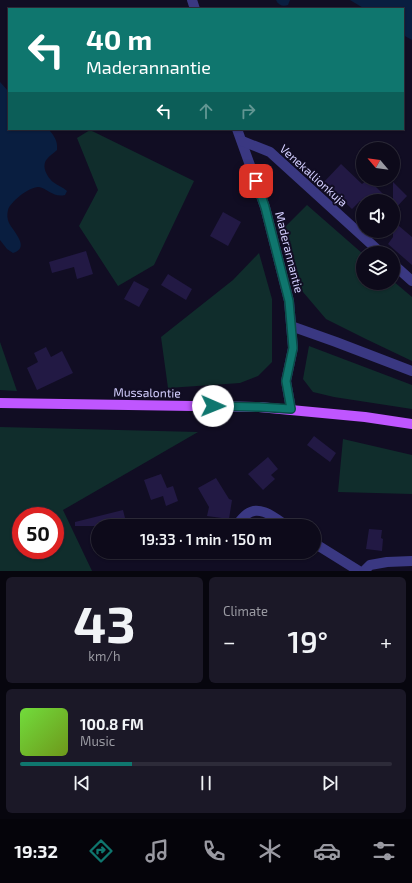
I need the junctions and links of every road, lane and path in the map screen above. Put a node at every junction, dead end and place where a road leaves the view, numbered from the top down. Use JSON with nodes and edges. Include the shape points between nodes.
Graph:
{"nodes":[{"id":1,"x":237,"y":130,"type":"edge"},
{"id":2,"x":242,"y":141,"type":"junction"},
{"id":3,"x":373,"y":246,"type":"edge"},
{"id":4,"x":400,"y":270,"type":"edge"},
{"id":5,"x":412,"y":281,"type":"edge"},
{"id":6,"x":291,"y":326,"type":"junction"},
{"id":7,"x":412,"y":371,"type":"edge"},
{"id":8,"x":0,"y":402,"type":"edge"},
{"id":9,"x":291,"y":409,"type":"junction"},
{"id":10,"x":412,"y":424,"type":"edge"},
{"id":11,"x":242,"y":519,"type":"edge"},
{"id":12,"x":276,"y":519,"type":"edge"},
{"id":13,"x":321,"y":547,"type":"edge"},
{"id":14,"x":412,"y":561,"type":"edge"},
{"id":15,"x":359,"y":571,"type":"edge"},
{"id":16,"x":364,"y":571,"type":"edge"}],
"edges":[{"from":1,"to":2,"type":"street","name":"Maderannantie"},
{"from":2,"to":3,"type":"street","name":"Venekallionkuja","via":[[270,152]]},
{"from":2,"to":6,"type":"street","name":"Maderannantie","via":[[265,207],[289,301]]},
{"from":4,"to":5,"type":"street"},
{"from":6,"to":7,"type":"street"},
{"from":6,"to":9,"type":"street","name":"Maderannantie","via":[[293,348],[286,381]]},
{"from":8,"to":9,"type":"main road","name":"Mussalontie"},
{"from":9,"to":10,"type":"main road","name":"Mussalontie"},
{"from":11,"to":12,"type":"street","via":[[247,513],[258,510]]},
{"from":13,"to":15,"type":"street"},
{"from":14,"to":16,"type":"street","via":[[370,565]]}]}
